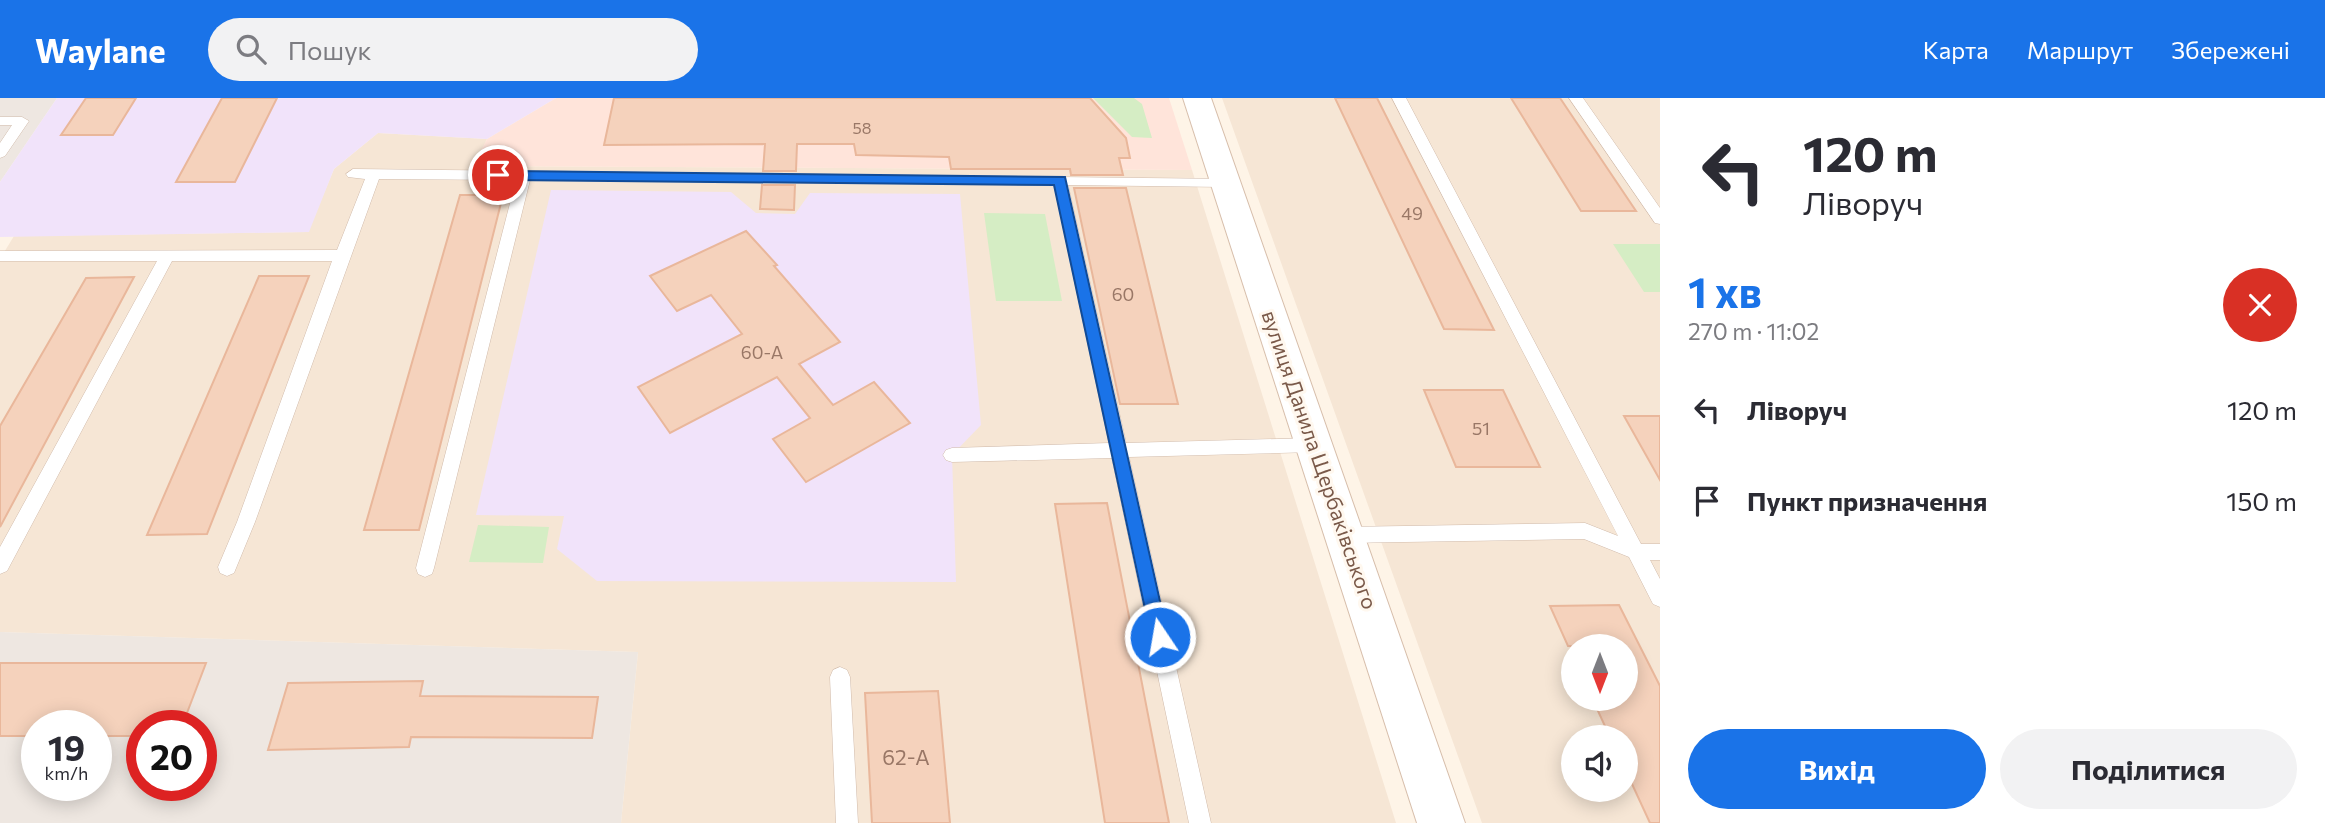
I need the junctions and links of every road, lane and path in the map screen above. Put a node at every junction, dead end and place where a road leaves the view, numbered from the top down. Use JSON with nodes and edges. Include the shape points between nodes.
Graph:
{"nodes":[{"id":1,"x":1197,"y":98,"type":"edge"},
{"id":2,"x":1399,"y":98,"type":"edge"},
{"id":3,"x":1576,"y":98,"type":"edge"},
{"id":4,"x":0,"y":121,"type":"edge"},
{"id":5,"x":0,"y":153,"type":"edge"},
{"id":6,"x":353,"y":174,"type":"dead end"},
{"id":7,"x":374,"y":174,"type":"junction"},
{"id":8,"x":524,"y":176,"type":"junction"},
{"id":9,"x":1060,"y":180,"type":"junction"},
{"id":10,"x":1225,"y":182,"type":"junction"},
{"id":11,"x":1660,"y":219,"type":"edge"},
{"id":12,"x":342,"y":255,"type":"junction"},
{"id":13,"x":0,"y":256,"type":"edge"},
{"id":14,"x":168,"y":256,"type":"junction"},
{"id":15,"x":1314,"y":445,"type":"junction"},
{"id":16,"x":1118,"y":450,"type":"junction"},
{"id":17,"x":952,"y":455,"type":"dead end"},
{"id":18,"x":1344,"y":536,"type":"junction"},
{"id":19,"x":1637,"y":552,"type":"junction"},
{"id":20,"x":1660,"y":552,"type":"edge"},
{"id":21,"x":0,"y":565,"type":"edge"},
{"id":22,"x":227,"y":567,"type":"dead end"},
{"id":23,"x":425,"y":568,"type":"dead end"},
{"id":24,"x":1660,"y":598,"type":"edge"},
{"id":25,"x":840,"y":677,"type":"dead end"},
{"id":26,"x":847,"y":823,"type":"edge"},
{"id":27,"x":1200,"y":823,"type":"edge"},
{"id":28,"x":1441,"y":823,"type":"edge"}],
"edges":[{"from":1,"to":10,"type":"main road","name":"вулиця Данила Щербаківського"},
{"from":2,"to":19,"type":"lane"},
{"from":3,"to":11,"type":"lane"},
{"from":4,"to":5,"type":"lane","via":[[22,121]]},
{"from":6,"to":7,"type":"lane"},
{"from":7,"to":8,"type":"lane"},
{"from":7,"to":12,"type":"lane"},
{"from":8,"to":9,"type":"lane"},
{"from":8,"to":23,"type":"lane"},
{"from":9,"to":10,"type":"lane"},
{"from":9,"to":16,"type":"lane"},
{"from":10,"to":15,"type":"main road","name":"вулиця Данила Щербаківського"},
{"from":12,"to":14,"type":"lane"},
{"from":12,"to":22,"type":"lane"},
{"from":13,"to":14,"type":"lane"},
{"from":14,"to":21,"type":"lane"},
{"from":15,"to":16,"type":"lane"},
{"from":15,"to":18,"type":"main road","name":"вулиця Данила Щербаківського"},
{"from":16,"to":17,"type":"lane"},
{"from":16,"to":27,"type":"lane"},
{"from":18,"to":19,"type":"lane","via":[[1585,531]]},
{"from":18,"to":28,"type":"main road","name":"вулиця Данила Щербаківського"},
{"from":19,"to":20,"type":"lane"},
{"from":19,"to":24,"type":"lane"},
{"from":25,"to":26,"type":"lane"}]}
